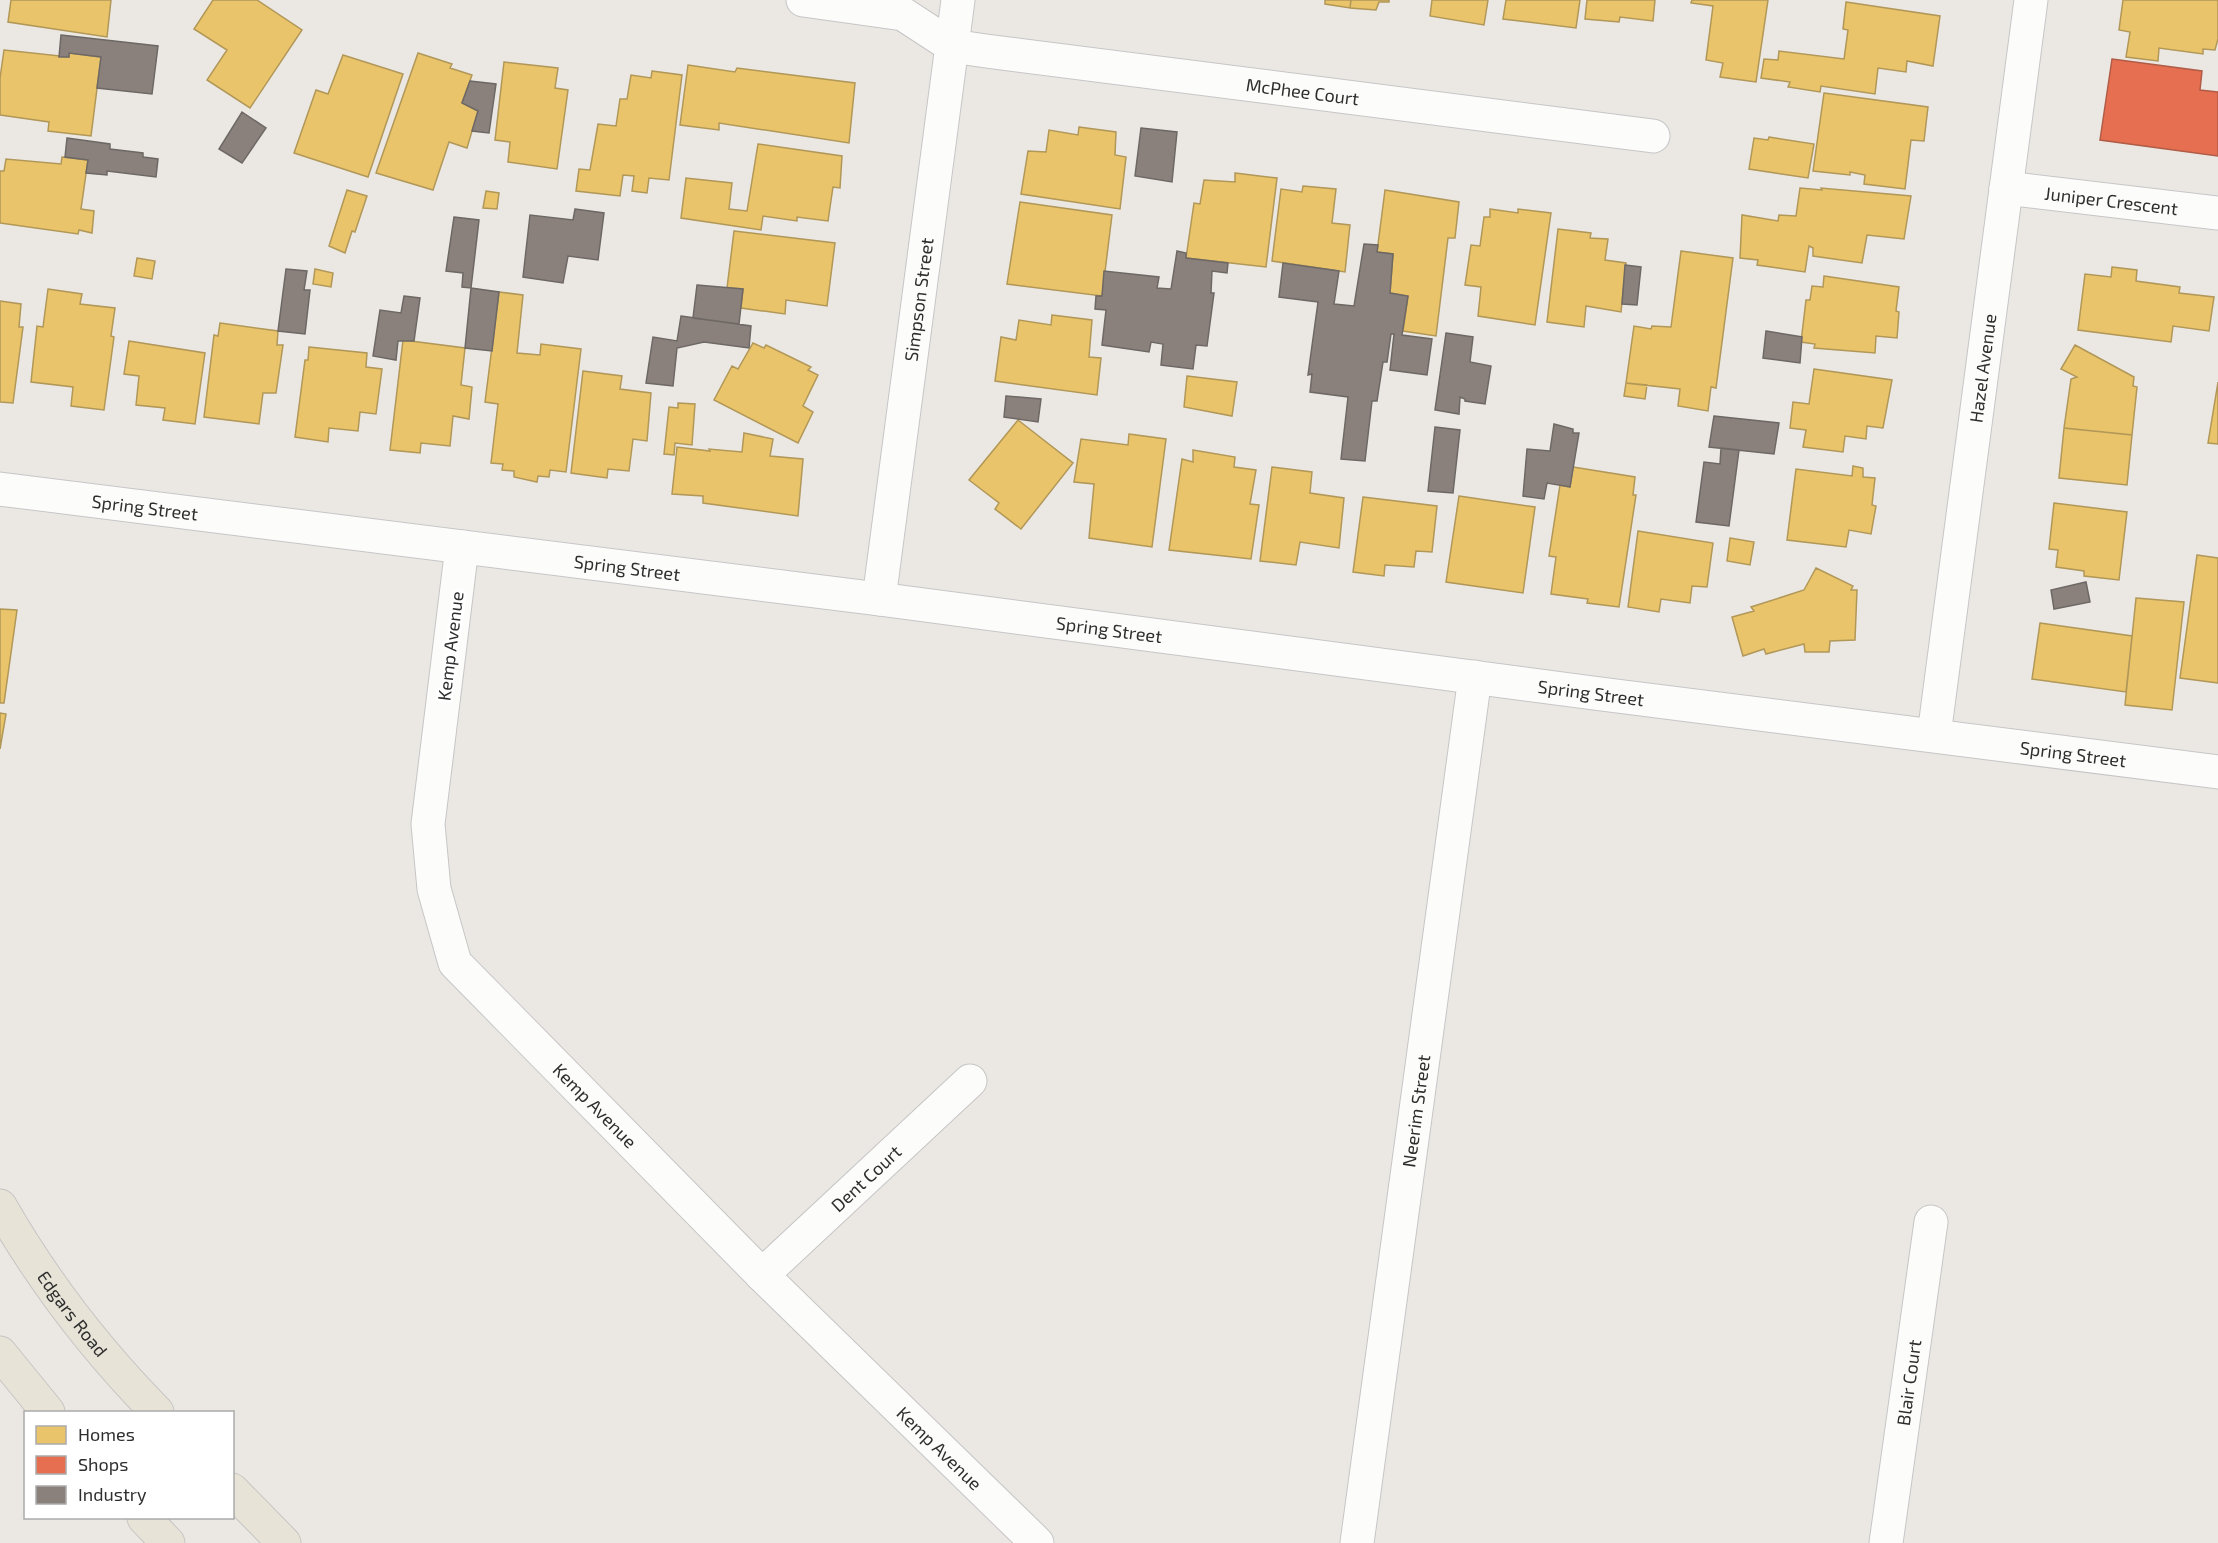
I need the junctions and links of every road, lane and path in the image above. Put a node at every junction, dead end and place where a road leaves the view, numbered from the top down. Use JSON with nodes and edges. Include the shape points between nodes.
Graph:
{"nodes":[{"id":1,"x":803,"y":0,"type":"edge"},
{"id":2,"x":958,"y":0,"type":"edge"},
{"id":3,"x":2031,"y":0,"type":"edge"},
{"id":4,"x":952,"y":46,"type":"junction"},
{"id":5,"x":1653,"y":136,"type":"dead end"},
{"id":6,"x":2006,"y":188,"type":"junction"},
{"id":7,"x":2218,"y":213,"type":"edge"},
{"id":8,"x":0,"y":489,"type":"edge"},
{"id":9,"x":462,"y":547,"type":"junction"},
{"id":10,"x":879,"y":599,"type":"junction"},
{"id":11,"x":1475,"y":677,"type":"junction"},
{"id":12,"x":1934,"y":735,"type":"junction"},
{"id":13,"x":2218,"y":772,"type":"edge"},
{"id":14,"x":970,"y":1082,"type":"dead end"},
{"id":15,"x":0,"y":1206,"type":"edge"},
{"id":16,"x":1931,"y":1222,"type":"dead end"},
{"id":17,"x":762,"y":1275,"type":"junction"},
{"id":18,"x":0,"y":1353,"type":"edge"},
{"id":19,"x":46,"y":1411,"type":"edge"},
{"id":20,"x":155,"y":1411,"type":"edge"},
{"id":21,"x":234,"y":1492,"type":"edge"},
{"id":22,"x":145,"y":1519,"type":"edge"},
{"id":23,"x":1032,"y":1541,"type":"edge"},
{"id":24,"x":168,"y":1543,"type":"edge"},
{"id":25,"x":284,"y":1543,"type":"edge"},
{"id":26,"x":1357,"y":1543,"type":"edge"},
{"id":27,"x":1886,"y":1543,"type":"edge"}],
"edges":[{"from":1,"to":4,"type":"street","via":[[903,14]]},
{"from":2,"to":4,"type":"street","name":"Simpson Street"},
{"from":3,"to":6,"type":"street","name":"Hazel Avenue"},
{"from":4,"to":5,"type":"street","name":"McPhee Court"},
{"from":4,"to":10,"type":"street","name":"Simpson Street"},
{"from":6,"to":7,"type":"street","name":"Juniper Crescent"},
{"from":6,"to":12,"type":"street","name":"Hazel Avenue"},
{"from":8,"to":9,"type":"street","name":"Spring Street"},
{"from":9,"to":10,"type":"street","name":"Spring Street"},
{"from":9,"to":17,"type":"street","name":"Kemp Avenue","via":[[428,824],[434,889],[455,963]]},
{"from":10,"to":11,"type":"street","name":"Spring Street"},
{"from":11,"to":12,"type":"street","name":"Spring Street"},
{"from":11,"to":26,"type":"street","name":"Neerim Street"},
{"from":12,"to":13,"type":"street","name":"Spring Street"},
{"from":14,"to":17,"type":"street","name":"Dent Court"},
{"from":15,"to":20,"type":"main road","name":"Edgars Road","via":[[22,1245],[80,1324]]},
{"from":16,"to":27,"type":"street","name":"Blair Court"},
{"from":17,"to":23,"type":"street","name":"Kemp Avenue"},
{"from":18,"to":19,"type":"main road"},
{"from":21,"to":25,"type":"main road"},
{"from":22,"to":24,"type":"main road"}]}
